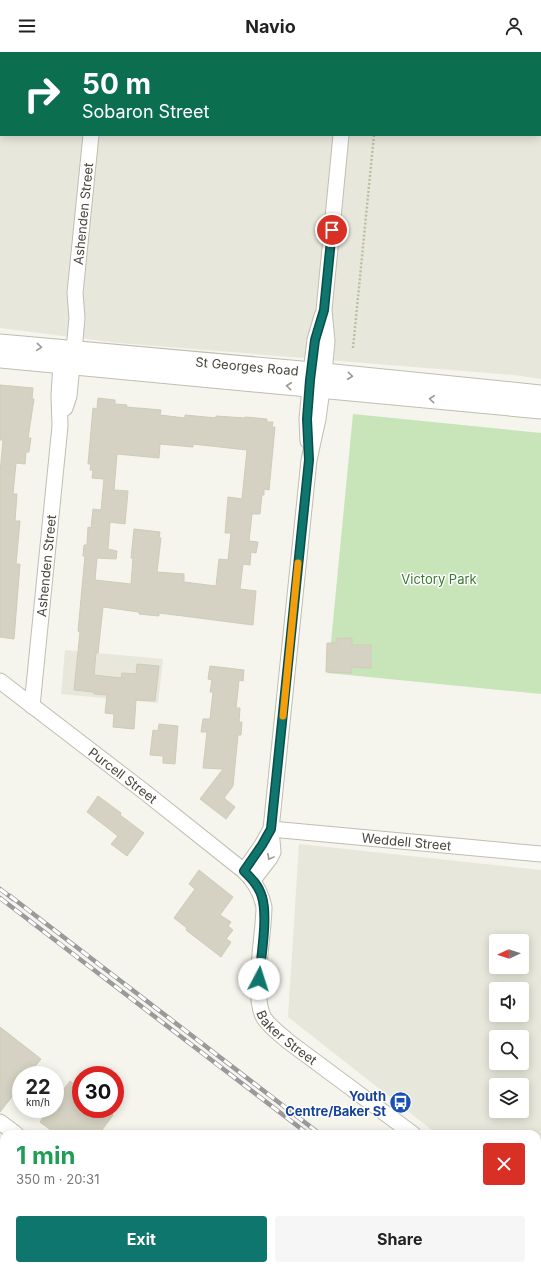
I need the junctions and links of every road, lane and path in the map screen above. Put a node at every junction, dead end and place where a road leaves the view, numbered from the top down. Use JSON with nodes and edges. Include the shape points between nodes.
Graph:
{"nodes":[{"id":1,"x":91,"y":136,"type":"edge"},
{"id":2,"x":341,"y":136,"type":"edge"},
{"id":3,"x":374,"y":136,"type":"edge"},
{"id":4,"x":0,"y":344,"type":"edge"},
{"id":5,"x":353,"y":348,"type":"dead end"},
{"id":6,"x":68,"y":357,"type":"junction"},
{"id":7,"x":0,"y":358,"type":"edge"},
{"id":8,"x":317,"y":381,"type":"junction"},
{"id":9,"x":535,"y":402,"type":"edge"},
{"id":10,"x":0,"y":681,"type":"edge"},
{"id":11,"x":32,"y":706,"type":"junction"},
{"id":12,"x":271,"y":829,"type":"junction"},
{"id":13,"x":541,"y":854,"type":"edge"},
{"id":14,"x":249,"y":876,"type":"junction"},
{"id":15,"x":0,"y":1122,"type":"edge"},
{"id":16,"x":11,"y":1130,"type":"edge"},
{"id":17,"x":408,"y":1130,"type":"edge"}],
"edges":[{"from":1,"to":6,"type":"street","name":"Ashenden Street","via":[[75,293],[77,318]]},
{"from":2,"to":8,"type":"street","via":[[324,310],[327,341]]},
{"from":3,"to":5,"type":"path"},
{"from":4,"to":6,"type":"street","name":"St Georges Road","one_way":true},
{"from":6,"to":7,"type":"street","name":"St Georges Road"},
{"from":6,"to":8,"type":"street","name":"St Georges Road"},
{"from":6,"to":11,"type":"street","name":"Ashenden Street","via":[[69,396],[60,426]]},
{"from":8,"to":9,"type":"street","name":"St Georges Road"},
{"from":8,"to":12,"type":"street","via":[[318,419],[309,460]]},
{"from":10,"to":11,"type":"street","name":"Purcell Street"},
{"from":11,"to":14,"type":"street","name":"Purcell Street"},
{"from":12,"to":13,"type":"street","name":"Weddell Street"},
{"from":12,"to":14,"type":"street","via":[[273,852],[270,858]]},
{"from":14,"to":17,"type":"street","name":"Baker Street","via":[[262,897],[264,907],[259,979],[260,1007],[264,1018],[289,1042]]},
{"from":15,"to":16,"type":"street"}]}
